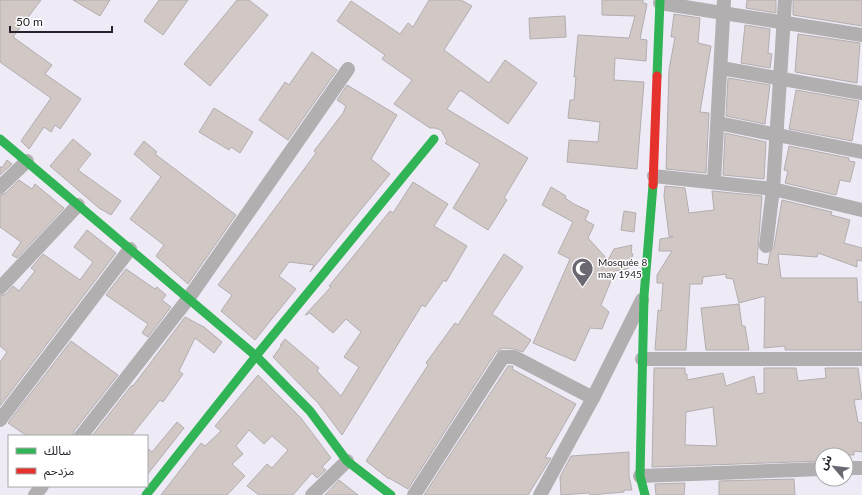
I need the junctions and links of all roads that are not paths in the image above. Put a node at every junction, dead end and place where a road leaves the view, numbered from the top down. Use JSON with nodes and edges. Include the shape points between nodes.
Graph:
{"nodes":[{"id":1,"x":785,"y":0,"type":"edge"},
{"id":2,"x":660,"y":1,"type":"edge"},
{"id":3,"x":724,"y":6,"type":"edge"},
{"id":4,"x":783,"y":22,"type":"junction"},
{"id":5,"x":862,"y":35,"type":"edge"},
{"id":6,"x":721,"y":68,"type":"junction"},
{"id":7,"x":348,"y":69,"type":"dead end"},
{"id":8,"x":779,"y":79,"type":"junction"},
{"id":9,"x":862,"y":94,"type":"edge"},
{"id":10,"x":718,"y":123,"type":"junction"},
{"id":11,"x":776,"y":133,"type":"junction"},
{"id":12,"x":0,"y":138,"type":"edge"},
{"id":13,"x":434,"y":139,"type":"dead end"},
{"id":14,"x":862,"y":151,"type":"edge"},
{"id":15,"x":27,"y":162,"type":"junction"},
{"id":16,"x":654,"y":176,"type":"junction"},
{"id":17,"x":714,"y":182,"type":"junction"},
{"id":18,"x":0,"y":187,"type":"edge"},
{"id":19,"x":773,"y":188,"type":"junction"},
{"id":20,"x":78,"y":205,"type":"junction"},
{"id":21,"x":862,"y":210,"type":"edge"},
{"id":22,"x":766,"y":246,"type":"dead end"},
{"id":23,"x":130,"y":250,"type":"junction"},
{"id":24,"x":0,"y":288,"type":"edge"},
{"id":25,"x":644,"y":296,"type":"junction"},
{"id":26,"x":188,"y":299,"type":"junction"},
{"id":27,"x":256,"y":356,"type":"junction"},
{"id":28,"x":862,"y":359,"type":"edge"},
{"id":29,"x":642,"y":360,"type":"junction"},
{"id":30,"x":593,"y":398,"type":"junction"},
{"id":31,"x":0,"y":420,"type":"edge"},
{"id":32,"x":82,"y":435,"type":"edge"},
{"id":33,"x":347,"y":461,"type":"junction"},
{"id":34,"x":814,"y":469,"type":"edge"},
{"id":35,"x":640,"y":476,"type":"junction"},
{"id":36,"x":41,"y":487,"type":"edge"},
{"id":37,"x":35,"y":495,"type":"edge"},
{"id":38,"x":146,"y":495,"type":"edge"},
{"id":39,"x":312,"y":495,"type":"edge"},
{"id":40,"x":391,"y":495,"type":"edge"},
{"id":41,"x":414,"y":495,"type":"edge"},
{"id":42,"x":540,"y":495,"type":"edge"},
{"id":43,"x":645,"y":495,"type":"edge"}],
"edges":[{"from":1,"to":4,"type":"street"},
{"from":2,"to":3,"type":"street"},
{"from":2,"to":16,"type":"street"},
{"from":3,"to":4,"type":"street"},
{"from":3,"to":6,"type":"street"},
{"from":4,"to":5,"type":"street"},
{"from":4,"to":8,"type":"street"},
{"from":6,"to":8,"type":"street"},
{"from":6,"to":10,"type":"street"},
{"from":7,"to":26,"type":"street"},
{"from":8,"to":9,"type":"street"},
{"from":8,"to":11,"type":"street"},
{"from":10,"to":11,"type":"street"},
{"from":10,"to":17,"type":"street"},
{"from":11,"to":14,"type":"street"},
{"from":11,"to":19,"type":"street"},
{"from":12,"to":15,"type":"street"},
{"from":13,"to":27,"type":"street"},
{"from":15,"to":18,"type":"street"},
{"from":15,"to":20,"type":"street"},
{"from":16,"to":17,"type":"street"},
{"from":16,"to":25,"type":"street"},
{"from":17,"to":19,"type":"street"},
{"from":19,"to":21,"type":"street"},
{"from":19,"to":22,"type":"street"},
{"from":20,"to":23,"type":"street"},
{"from":20,"to":24,"type":"street"},
{"from":23,"to":26,"type":"street"},
{"from":23,"to":31,"type":"street"},
{"from":25,"to":29,"type":"street"},
{"from":25,"to":30,"type":"street"},
{"from":26,"to":27,"type":"street"},
{"from":26,"to":32,"type":"street"},
{"from":27,"to":33,"type":"street","via":[[310,411]]},
{"from":27,"to":38,"type":"street"},
{"from":28,"to":29,"type":"street"},
{"from":29,"to":35,"type":"street"},
{"from":30,"to":41,"type":"street","via":[[514,357],[503,357]]},
{"from":30,"to":42,"type":"street"},
{"from":33,"to":39,"type":"street"},
{"from":33,"to":40,"type":"street"},
{"from":34,"to":35,"type":"street"},
{"from":35,"to":43,"type":"street"},
{"from":36,"to":37,"type":"street"}]}
